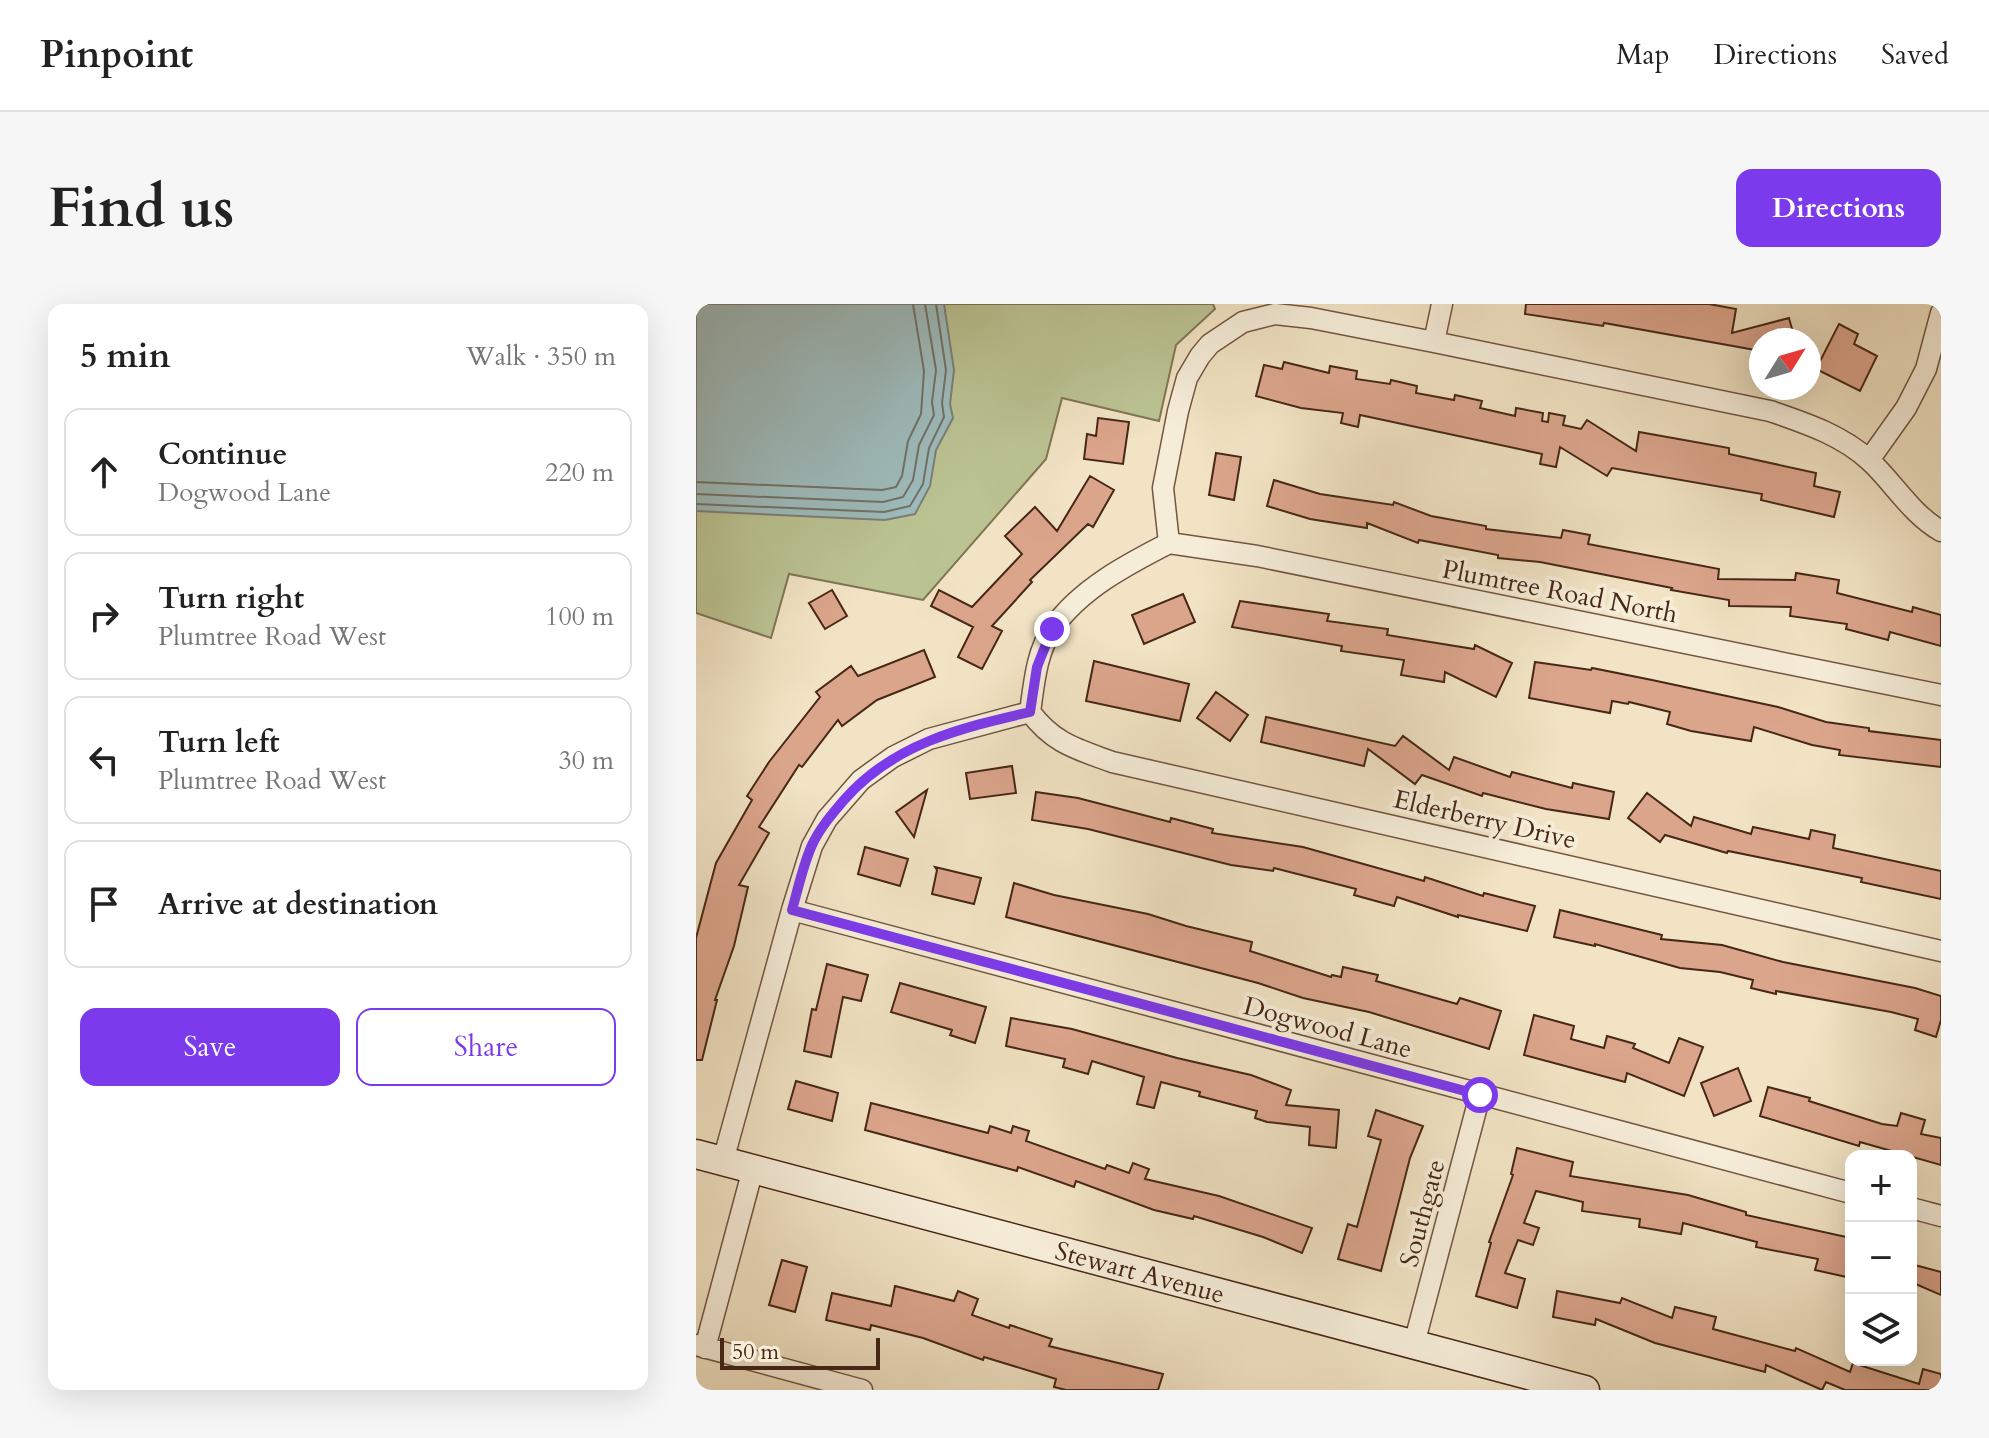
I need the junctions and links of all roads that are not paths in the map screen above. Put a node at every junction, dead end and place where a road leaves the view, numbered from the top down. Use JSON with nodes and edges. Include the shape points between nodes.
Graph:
{"nodes":[{"id":1,"x":1442,"y":304,"type":"edge"},
{"id":2,"x":1941,"y":313,"type":"edge"},
{"id":3,"x":1434,"y":342,"type":"junction"},
{"id":4,"x":1869,"y":460,"type":"junction"},
{"id":5,"x":1941,"y":531,"type":"edge"},
{"id":6,"x":1169,"y":543,"type":"junction"},
{"id":7,"x":1941,"y":695,"type":"edge"},
{"id":8,"x":1030,"y":712,"type":"junction"},
{"id":9,"x":792,"y":910,"type":"junction"},
{"id":10,"x":1941,"y":951,"type":"edge"},
{"id":11,"x":1480,"y":1095,"type":"junction"},
{"id":12,"x":696,"y":1154,"type":"edge"},
{"id":13,"x":723,"y":1161,"type":"junction"},
{"id":14,"x":753,"y":1169,"type":"junction"},
{"id":15,"x":1845,"y":1191,"type":"edge"},
{"id":16,"x":1917,"y":1210,"type":"edge"},
{"id":17,"x":1941,"y":1216,"type":"edge"},
{"id":18,"x":1414,"y":1344,"type":"junction"},
{"id":19,"x":701,"y":1347,"type":"edge"},
{"id":20,"x":862,"y":1390,"type":"edge"},
{"id":21,"x":1585,"y":1390,"type":"edge"}],
"edges":[{"from":1,"to":3,"type":"street"},
{"from":2,"to":4,"type":"street","via":[[1926,369]]},
{"from":3,"to":4,"type":"street","via":[[1770,411],[1823,430]]},
{"from":3,"to":6,"type":"street","via":[[1275,314],[1243,322],[1210,344],[1187,378],[1178,411],[1163,488]]},
{"from":4,"to":5,"type":"street"},
{"from":6,"to":7,"type":"street","name":"Plumtree Road North","via":[[1257,556]]},
{"from":6,"to":8,"type":"street","via":[[1127,565],[1052,629],[1037,667]]},
{"from":8,"to":9,"type":"street","via":[[929,739],[861,780],[827,819],[812,846]]},
{"from":8,"to":10,"type":"street","name":"Elderberry Drive","via":[[1062,744],[1112,762]]},
{"from":9,"to":11,"type":"street","name":"Dogwood Lane"},
{"from":9,"to":13,"type":"street"},
{"from":11,"to":15,"type":"street","name":"Dogwood Lane"},
{"from":11,"to":18,"type":"street","name":"Southgate"},
{"from":12,"to":13,"type":"street","name":"Stewart Avenue"},
{"from":13,"to":14,"type":"street","name":"Stewart Avenue"},
{"from":14,"to":18,"type":"street","name":"Stewart Avenue"},
{"from":14,"to":19,"type":"street"},
{"from":16,"to":17,"type":"street"},
{"from":18,"to":21,"type":"street","name":"Stewart Avenue"},
{"from":19,"to":20,"type":"street"}]}
